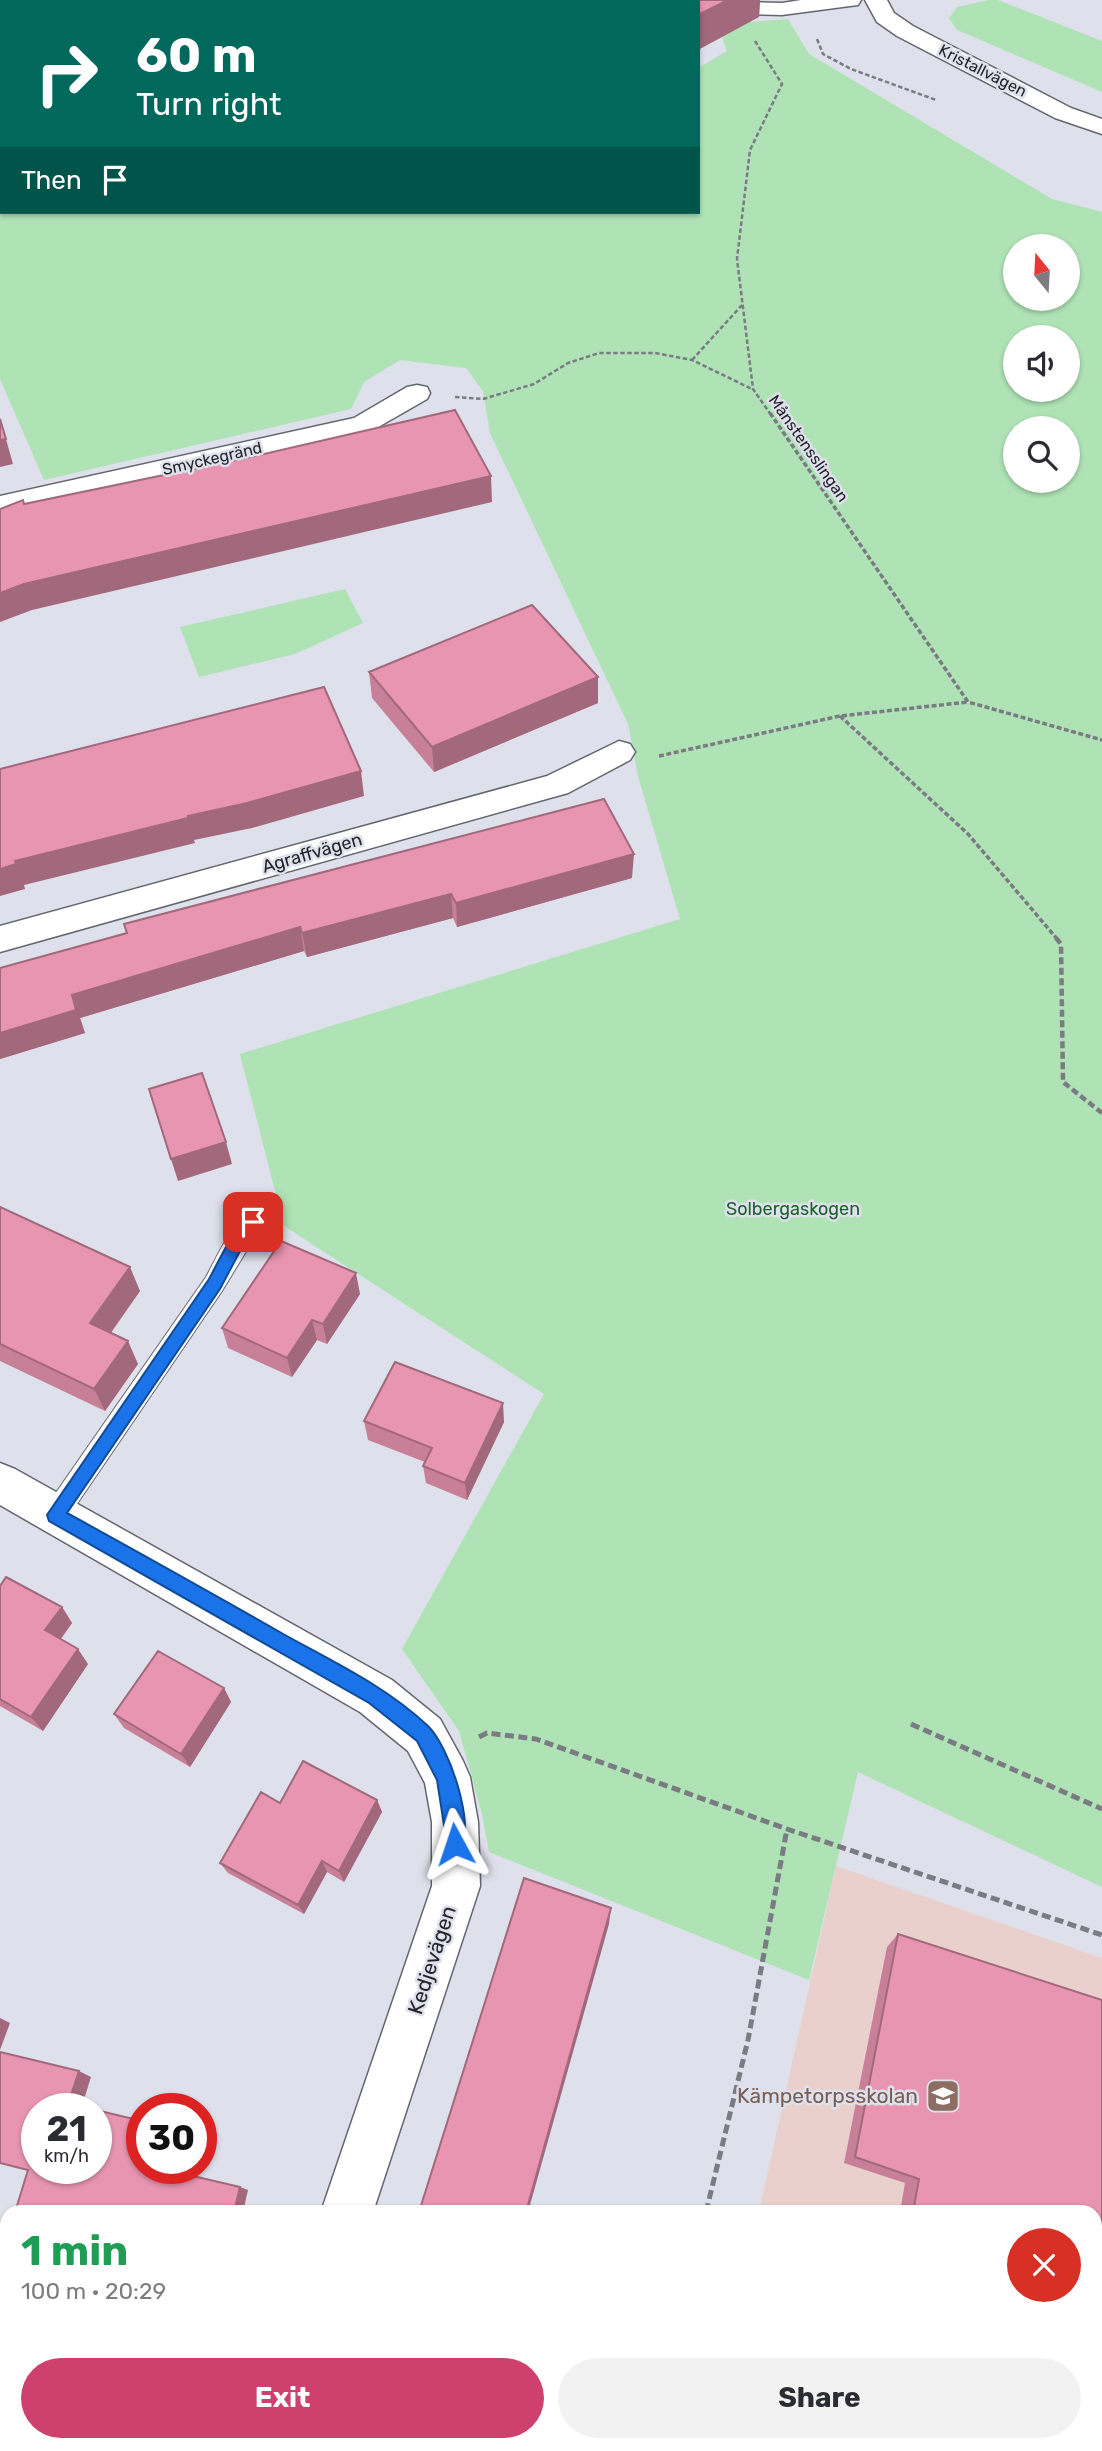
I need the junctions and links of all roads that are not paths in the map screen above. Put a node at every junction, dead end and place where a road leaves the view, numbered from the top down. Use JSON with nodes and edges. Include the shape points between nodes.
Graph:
{"nodes":[{"id":1,"x":850,"y":0,"type":"edge"},
{"id":2,"x":876,"y":0,"type":"edge"},
{"id":3,"x":700,"y":7,"type":"edge"},
{"id":4,"x":1102,"y":127,"type":"edge"},
{"id":5,"x":417,"y":393,"type":"road end"},
{"id":6,"x":0,"y":505,"type":"edge"},
{"id":7,"x":619,"y":752,"type":"road end"},
{"id":8,"x":0,"y":939,"type":"edge"},
{"id":9,"x":253,"y":1222,"type":"dead end"},
{"id":10,"x":0,"y":1483,"type":"edge"},
{"id":11,"x":55,"y":1515,"type":"junction"},
{"id":12,"x":349,"y":2205,"type":"edge"}],
"edges":[{"from":1,"to":3,"type":"street","via":[[782,9]]},
{"from":2,"to":4,"type":"street","name":"Kristallvägen","via":[[885,17],[905,30],[1063,113]]},
{"from":5,"to":6,"type":"street","name":"Smyckegränd","via":[[363,424]]},
{"from":7,"to":8,"type":"street","name":"Agraffvägen","via":[[557,785]]},
{"from":9,"to":11,"type":"lane"},
{"from":10,"to":11,"type":"street","name":"Kedjevägen"},
{"from":11,"to":12,"type":"street","name":"Kedjevägen","via":[[376,1696],[424,1735],[447,1777],[455,1822],[456,1886]]}]}
